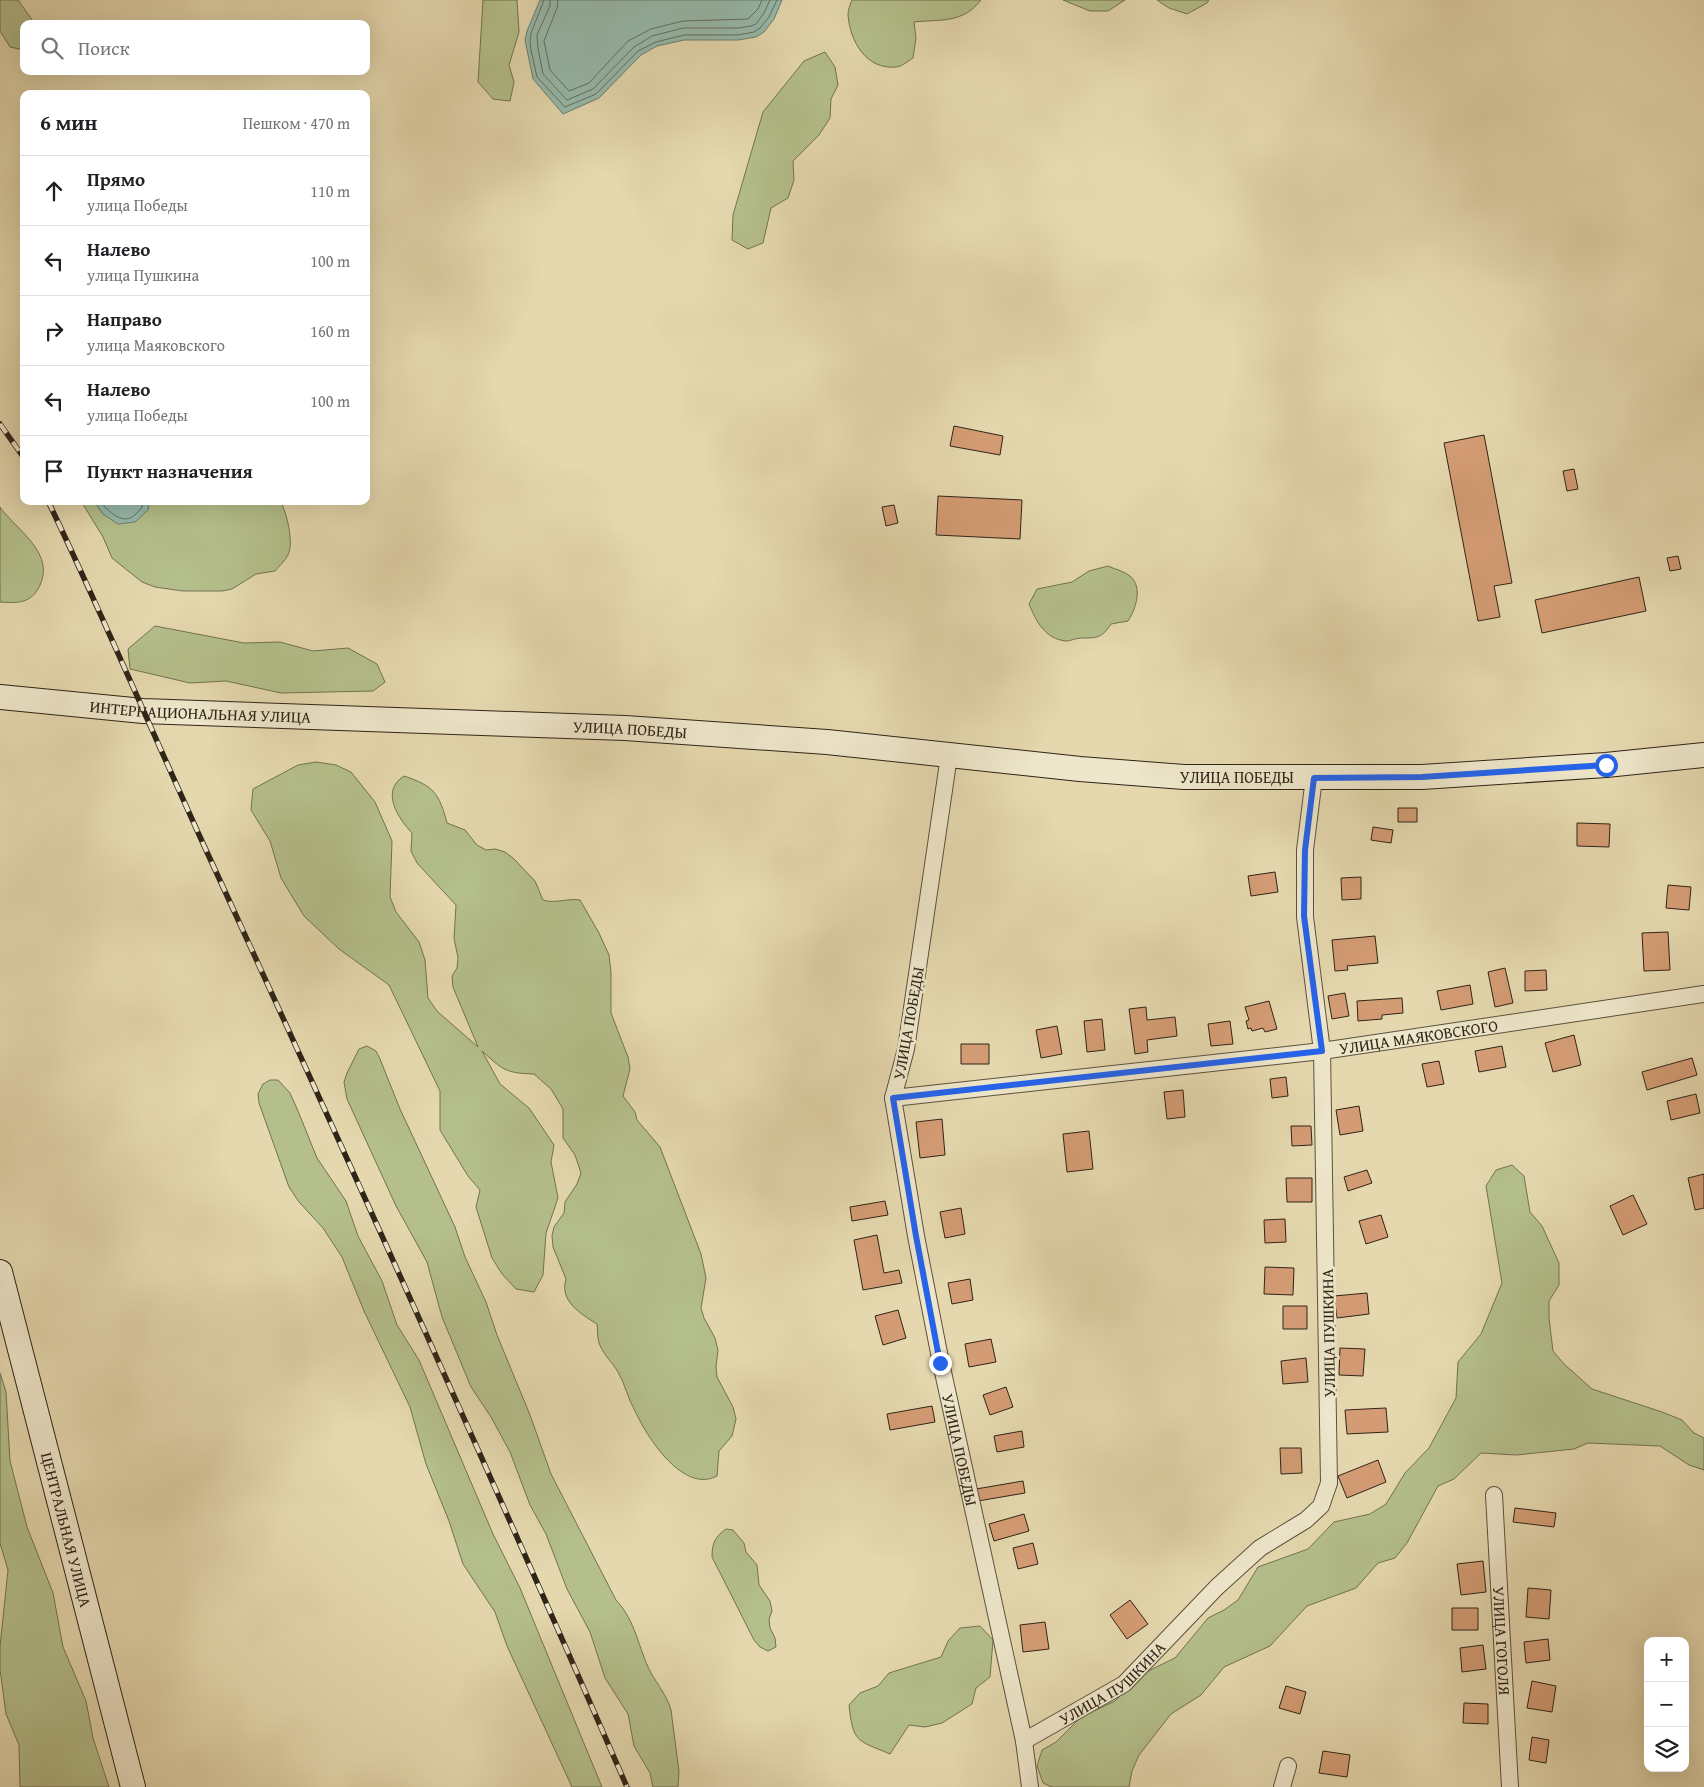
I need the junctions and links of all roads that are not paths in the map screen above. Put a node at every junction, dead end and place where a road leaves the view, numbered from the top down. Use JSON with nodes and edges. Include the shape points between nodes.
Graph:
{"nodes":[{"id":1,"x":0,"y":697,"type":"edge"},
{"id":2,"x":401,"y":722,"type":"joint"},
{"id":3,"x":1704,"y":755,"type":"edge"},
{"id":4,"x":949,"y":756,"type":"junction"},
{"id":5,"x":1314,"y":778,"type":"junction"},
{"id":6,"x":1704,"y":996,"type":"edge"},
{"id":7,"x":1322,"y":1051,"type":"junction"},
{"id":8,"x":893,"y":1098,"type":"junction"},
{"id":9,"x":0,"y":1272,"type":"edge"},
{"id":10,"x":1494,"y":1495,"type":"dead end"},
{"id":11,"x":1024,"y":1741,"type":"junction"},
{"id":12,"x":1288,"y":1766,"type":"dead end"},
{"id":13,"x":133,"y":1787,"type":"edge"},
{"id":14,"x":1030,"y":1787,"type":"edge"},
{"id":15,"x":1282,"y":1787,"type":"edge"},
{"id":16,"x":1510,"y":1787,"type":"edge"}],
"edges":[{"from":1,"to":2,"type":"street","name":"ИНТЕРНАЦИОНАЛЬНАЯ УЛИЦА","via":[[143,711]]},
{"from":2,"to":4,"type":"street","name":"УЛИЦА ПОБЕДЫ","via":[[625,728],[826,742]]},
{"from":3,"to":5,"type":"street","name":"УЛИЦА ПОБЕДЫ","via":[[1422,777]]},
{"from":4,"to":5,"type":"street","name":"УЛИЦА ПОБЕДЫ","via":[[1184,777]]},
{"from":4,"to":8,"type":"street","name":"УЛИЦА ПОБЕДЫ","via":[[906,1049]]},
{"from":5,"to":7,"type":"street","name":"УЛИЦА ПУШКИНА","via":[[1305,850],[1304,916]]},
{"from":6,"to":7,"type":"street","name":"УЛИЦА МАЯКОВСКОГО"},
{"from":7,"to":8,"type":"street","name":"УЛИЦА МАЯКОВСКОГО"},
{"from":7,"to":11,"type":"street","name":"УЛИЦА ПУШКИНА","via":[[1329,1483],[1321,1506],[1306,1520],[1260,1548],[1217,1587],[1124,1684]]},
{"from":8,"to":11,"type":"street","name":"УЛИЦА ПОБЕДЫ","via":[[940,1363]]},
{"from":9,"to":13,"type":"street","name":"ЦЕНТРАЛЬНАЯ УЛИЦА"},
{"from":10,"to":16,"type":"street","name":"УЛИЦА ГОГОЛЯ"},
{"from":11,"to":14,"type":"street","name":"УЛИЦА ПОБЕДЫ"},
{"from":12,"to":15,"type":"street"}]}
